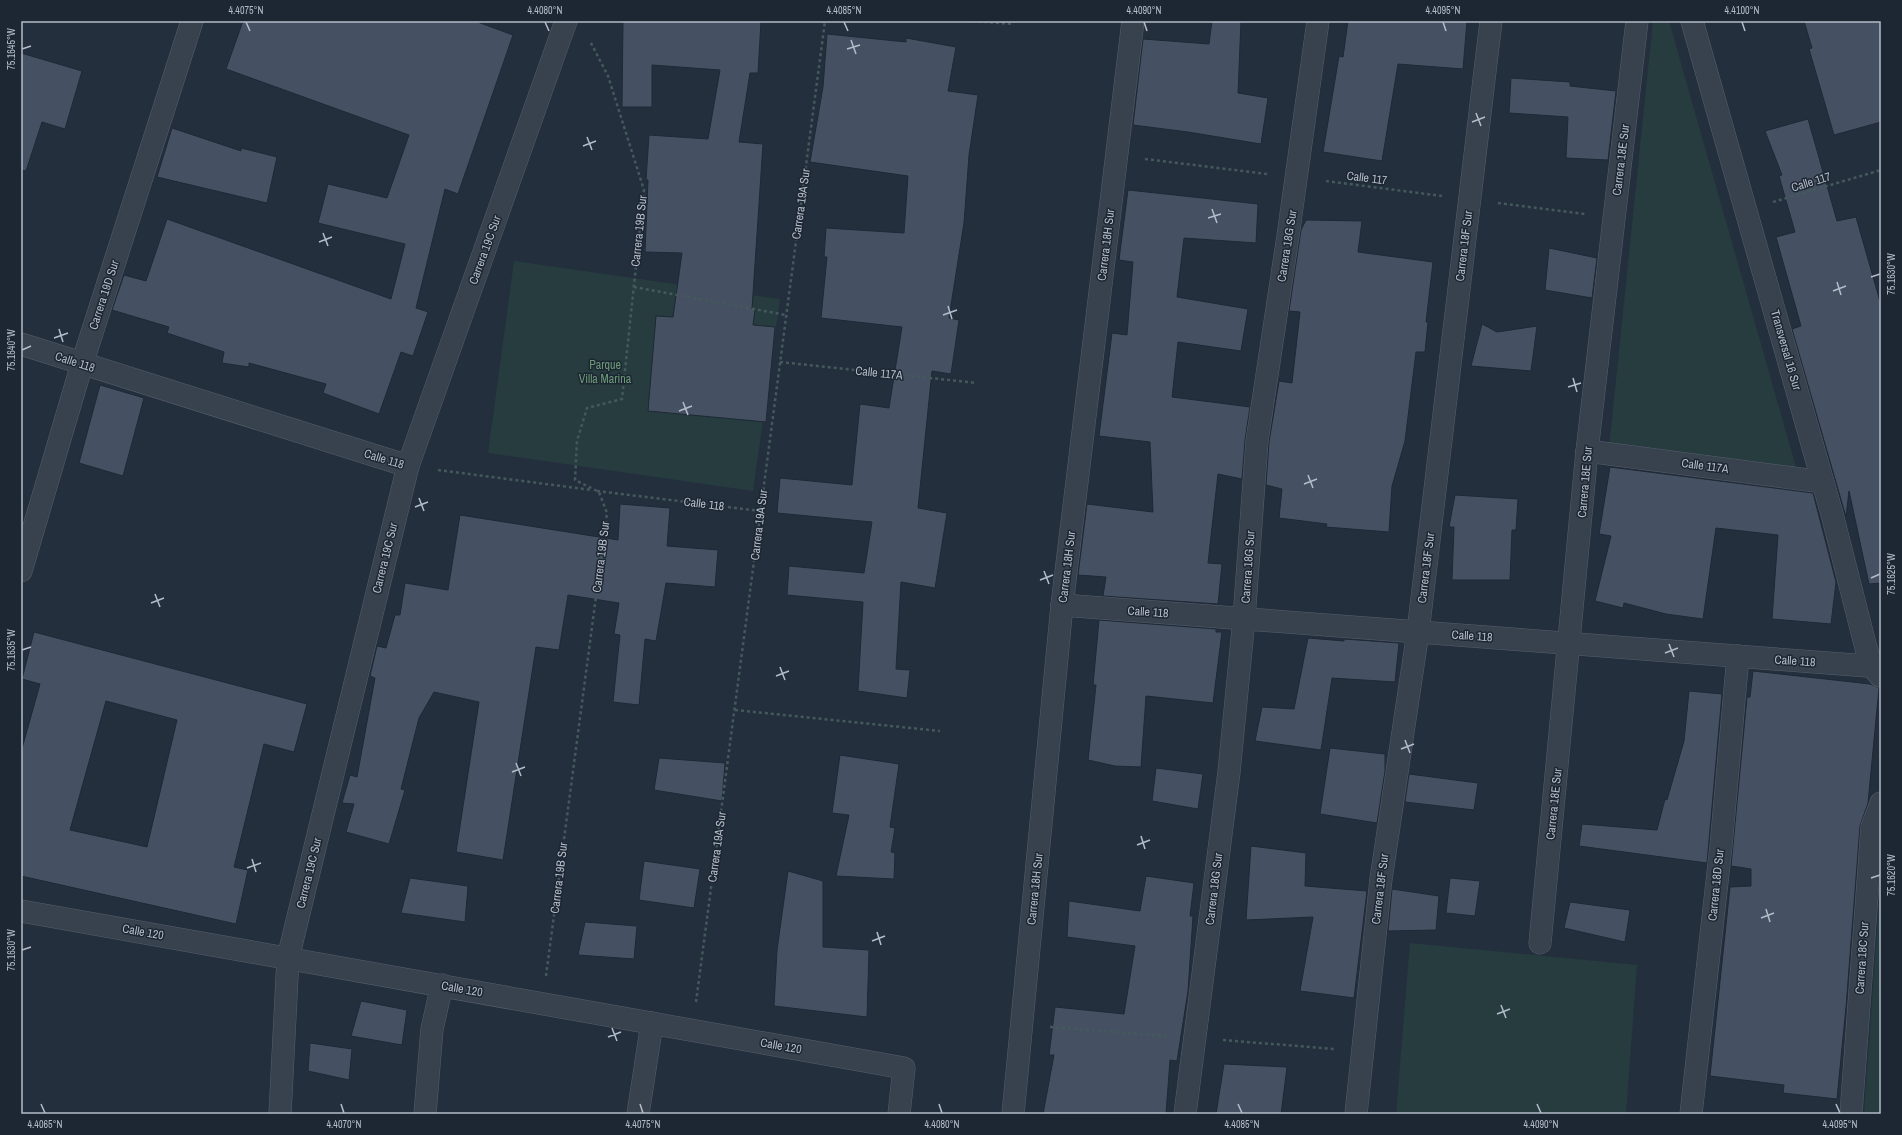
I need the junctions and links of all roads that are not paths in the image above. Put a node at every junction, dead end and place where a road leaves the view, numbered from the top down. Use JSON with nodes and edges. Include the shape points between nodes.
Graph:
{"nodes":[{"id":1,"x":192,"y":21,"type":"edge"},
{"id":2,"x":566,"y":21,"type":"edge"},
{"id":3,"x":1133,"y":21,"type":"edge"},
{"id":4,"x":1318,"y":21,"type":"edge"},
{"id":5,"x":1491,"y":21,"type":"edge"},
{"id":6,"x":1637,"y":21,"type":"edge"},
{"id":7,"x":1692,"y":21,"type":"edge"},
{"id":8,"x":21,"y":344,"type":"edge"},
{"id":9,"x":82,"y":364,"type":"junction"},
{"id":10,"x":1588,"y":451,"type":"junction"},
{"id":11,"x":408,"y":466,"type":"junction"},
{"id":12,"x":1823,"y":482,"type":"junction"},
{"id":13,"x":21,"y":570,"type":"edge"},
{"id":14,"x":1062,"y":605,"type":"junction"},
{"id":15,"x":1244,"y":619,"type":"junction"},
{"id":16,"x":1418,"y":632,"type":"junction"},
{"id":17,"x":1570,"y":644,"type":"junction"},
{"id":18,"x":1738,"y":656,"type":"junction"},
{"id":19,"x":1878,"y":670,"type":"edge"},
{"id":20,"x":1881,"y":803,"type":"edge"},
{"id":21,"x":21,"y":910,"type":"edge"},
{"id":22,"x":1540,"y":943,"type":"dead end"},
{"id":23,"x":288,"y":958,"type":"junction"},
{"id":24,"x":442,"y":985,"type":"junction"},
{"id":25,"x":652,"y":1023,"type":"junction"},
{"id":26,"x":280,"y":1114,"type":"edge"},
{"id":27,"x":425,"y":1114,"type":"edge"},
{"id":28,"x":638,"y":1114,"type":"edge"},
{"id":29,"x":899,"y":1114,"type":"edge"},
{"id":30,"x":1013,"y":1114,"type":"edge"},
{"id":31,"x":1186,"y":1114,"type":"edge"},
{"id":32,"x":1356,"y":1114,"type":"edge"},
{"id":33,"x":1691,"y":1114,"type":"edge"},
{"id":34,"x":1851,"y":1114,"type":"edge"}],
"edges":[{"from":1,"to":9,"type":"street","name":"Carrera 19D Sur"},
{"from":2,"to":11,"type":"street","name":"Carrera 19C Sur"},
{"from":3,"to":14,"type":"street","name":"Carrera 18H Sur"},
{"from":4,"to":15,"type":"street","name":"Carrera 18G Sur","via":[[1257,441]]},
{"from":5,"to":16,"type":"street","name":"Carrera 18F Sur"},
{"from":6,"to":10,"type":"street","name":"Carrera 18E Sur"},
{"from":7,"to":12,"type":"street","name":"Transversal 16 Sur"},
{"from":8,"to":9,"type":"street","name":"Calle 118"},
{"from":9,"to":11,"type":"street","name":"Calle 118"},
{"from":9,"to":13,"type":"street","name":"Carrera 19D Sur"},
{"from":10,"to":12,"type":"street","name":"Calle 117A"},
{"from":10,"to":17,"type":"street","name":"Carrera 18E Sur"},
{"from":11,"to":23,"type":"street","name":"Carrera 19C Sur"},
{"from":12,"to":19,"type":"street","name":"Transversal 16 Sur","via":[[1866,648]]},
{"from":14,"to":15,"type":"street","name":"Calle 118"},
{"from":14,"to":30,"type":"street","name":"Carrera 18H Sur"},
{"from":15,"to":16,"type":"street","name":"Calle 118"},
{"from":15,"to":31,"type":"street","name":"Carrera 18G Sur","via":[[1229,772]]},
{"from":16,"to":17,"type":"street","name":"Calle 118"},
{"from":16,"to":32,"type":"street","name":"Carrera 18F Sur","via":[[1381,878]]},
{"from":17,"to":18,"type":"street","name":"Calle 118"},
{"from":17,"to":22,"type":"street","name":"Carrera 18E Sur"},
{"from":18,"to":19,"type":"street","name":"Calle 118"},
{"from":18,"to":33,"type":"street","name":"Carrera 18D Sur","via":[[1721,846]]},
{"from":20,"to":34,"type":"street","name":"Carrera 18C Sur","via":[[1872,827]]},
{"from":21,"to":23,"type":"street","name":"Calle 120"},
{"from":23,"to":24,"type":"street","name":"Calle 120"},
{"from":23,"to":26,"type":"street","name":"Carrera 19C Sur"},
{"from":24,"to":25,"type":"street","name":"Calle 120"},
{"from":24,"to":27,"type":"street","via":[[432,1029]]},
{"from":25,"to":28,"type":"street"},
{"from":25,"to":29,"type":"street","name":"Calle 120","via":[[904,1068]]}]}
